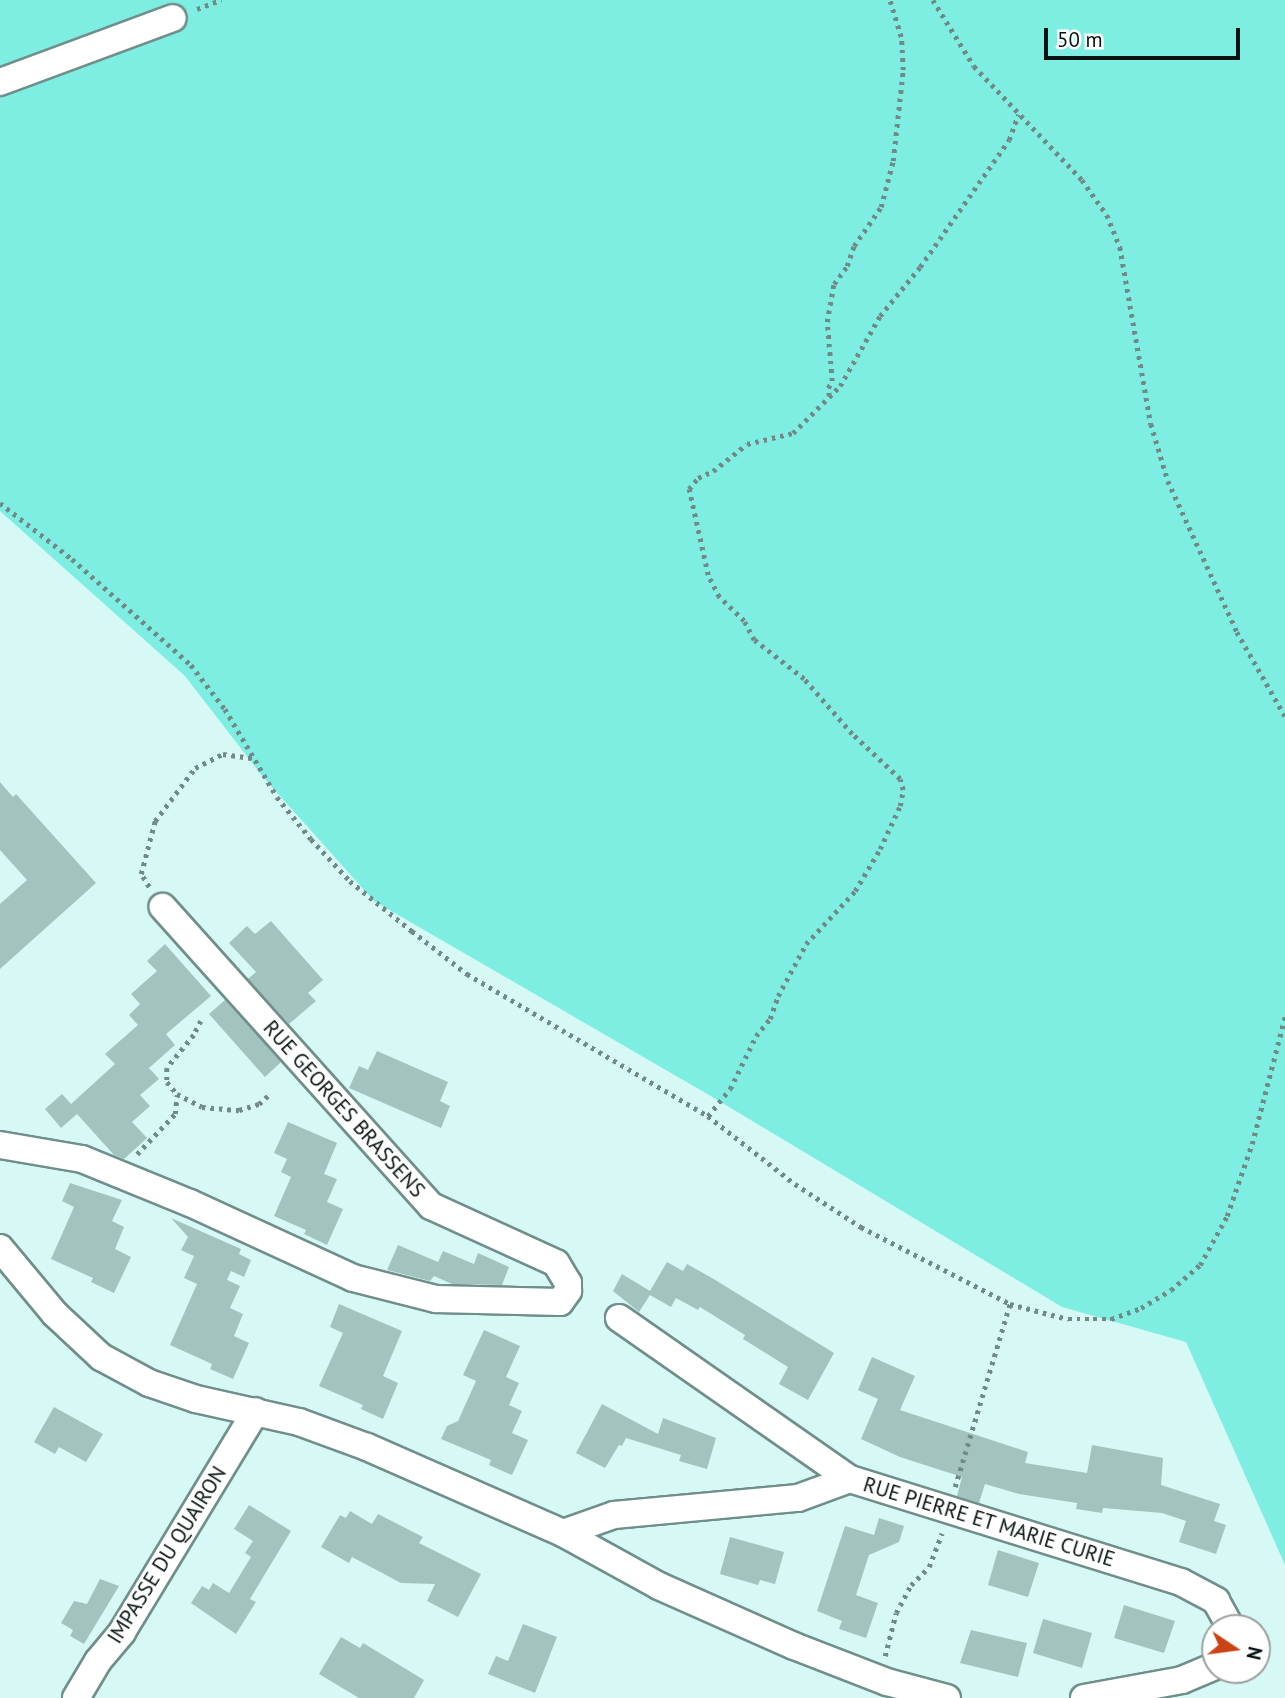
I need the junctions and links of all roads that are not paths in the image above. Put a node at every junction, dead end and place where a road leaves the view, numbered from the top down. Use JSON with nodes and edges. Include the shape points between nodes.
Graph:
{"nodes":[{"id":1,"x":173,"y":18,"type":"dead end"},
{"id":2,"x":0,"y":82,"type":"edge"},
{"id":3,"x":163,"y":907,"type":"road end"},
{"id":4,"x":0,"y":1145,"type":"edge"},
{"id":5,"x":0,"y":1248,"type":"edge"},
{"id":6,"x":619,"y":1318,"type":"dead end"},
{"id":7,"x":256,"y":1411,"type":"junction"},
{"id":8,"x":850,"y":1479,"type":"junction"},
{"id":9,"x":563,"y":1533,"type":"junction"},
{"id":10,"x":1223,"y":1614,"type":"edge"},
{"id":11,"x":1201,"y":1672,"type":"edge"},
{"id":12,"x":76,"y":1698,"type":"edge"},
{"id":13,"x":947,"y":1698,"type":"edge"},
{"id":14,"x":1084,"y":1698,"type":"edge"}],
"edges":[{"from":1,"to":2,"type":"street"},
{"from":3,"to":4,"type":"street","name":"RUE GEORGES BRASSENS","via":[[431,1206],[555,1263],[568,1291],[560,1302],[436,1300],[353,1278],[82,1159]]},
{"from":5,"to":7,"type":"street","via":[[55,1314],[101,1357],[149,1383],[196,1399]]},
{"from":6,"to":8,"type":"street"},
{"from":7,"to":9,"type":"street","via":[[367,1447]]},
{"from":7,"to":12,"type":"street","name":"IMPASSE DU QUAIRON","via":[[122,1632]]},
{"from":8,"to":9,"type":"street","name":"RUE PIERRE ET MARIE CURIE","via":[[798,1498],[614,1515]]},
{"from":8,"to":10,"type":"street","name":"RUE PIERRE ET MARIE CURIE","via":[[1181,1582],[1216,1601]]},
{"from":9,"to":13,"type":"street","via":[[659,1587],[794,1646],[887,1682]]},
{"from":11,"to":14,"type":"street","via":[[1182,1680]]}]}
